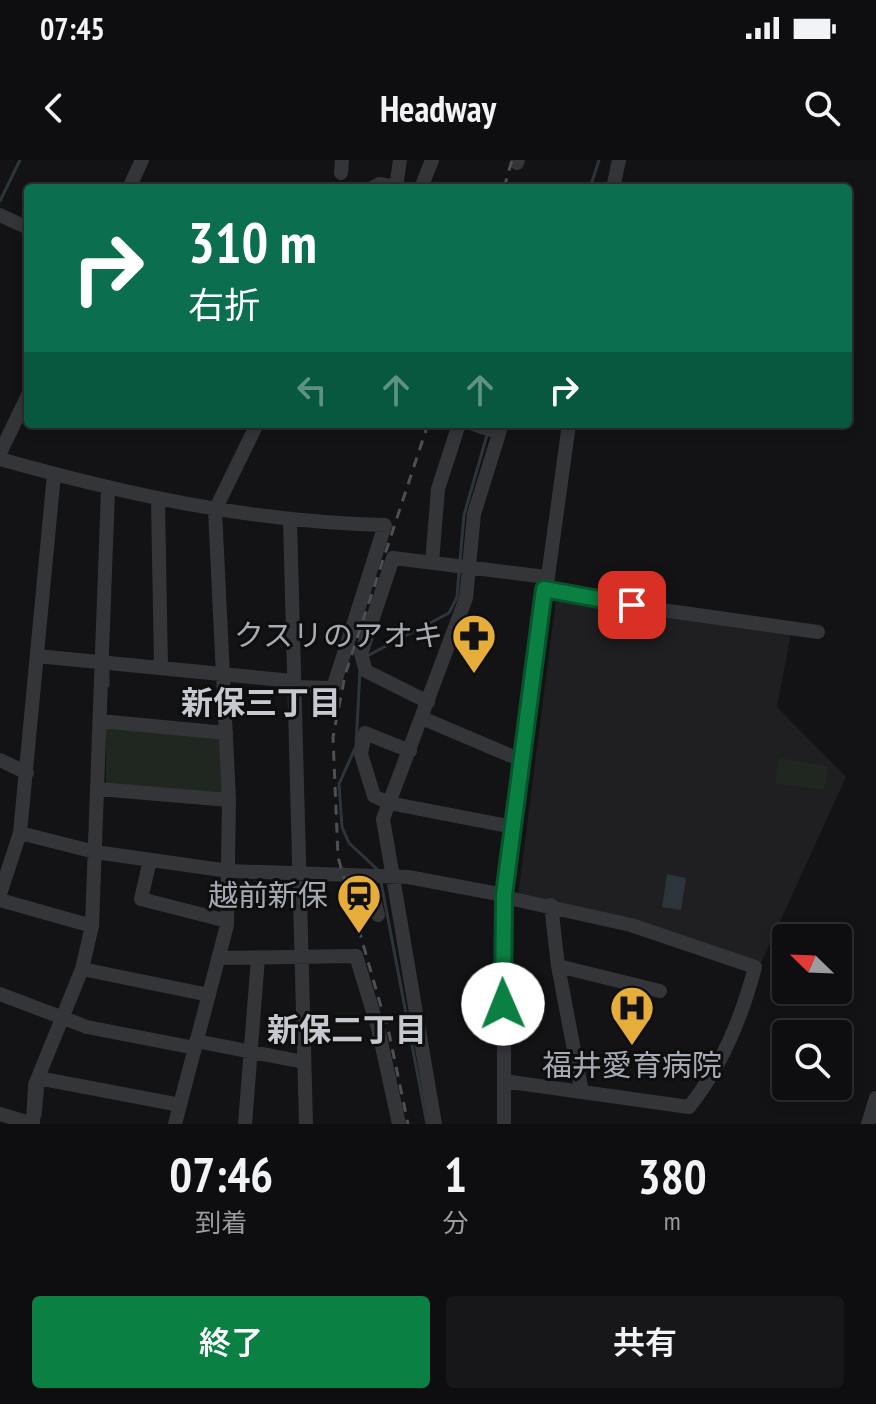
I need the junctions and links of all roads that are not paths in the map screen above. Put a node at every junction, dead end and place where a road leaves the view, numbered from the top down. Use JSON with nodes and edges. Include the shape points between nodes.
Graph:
{"nodes":[{"id":1,"x":142,"y":160,"type":"edge"},
{"id":2,"x":400,"y":160,"type":"edge"},
{"id":3,"x":432,"y":160,"type":"edge"},
{"id":4,"x":619,"y":160,"type":"edge"},
{"id":5,"x":131,"y":184,"type":"edge"},
{"id":6,"x":399,"y":184,"type":"edge"},
{"id":7,"x":423,"y":184,"type":"edge"},
{"id":8,"x":614,"y":184,"type":"edge"},
{"id":9,"x":0,"y":215,"type":"edge"},
{"id":10,"x":24,"y":226,"type":"edge"},
{"id":11,"x":24,"y":404,"type":"edge"},
{"id":12,"x":255,"y":428,"type":"edge"},
{"id":13,"x":458,"y":428,"type":"edge"},
{"id":14,"x":500,"y":428,"type":"edge"},
{"id":15,"x":568,"y":428,"type":"edge"},
{"id":16,"x":0,"y":456,"type":"edge"},
{"id":17,"x":54,"y":474,"type":"junction"},
{"id":18,"x":108,"y":490,"type":"junction"},
{"id":19,"x":158,"y":500,"type":"junction"},
{"id":20,"x":215,"y":510,"type":"junction"},
{"id":21,"x":290,"y":520,"type":"junction"},
{"id":22,"x":432,"y":563,"type":"junction"},
{"id":23,"x":469,"y":567,"type":"junction"},
{"id":24,"x":545,"y":583,"type":"junction"},
{"id":25,"x":818,"y":632,"type":"dead end"},
{"id":26,"x":37,"y":656,"type":"junction"},
{"id":27,"x":102,"y":662,"type":"junction"},
{"id":28,"x":161,"y":668,"type":"junction"},
{"id":29,"x":224,"y":674,"type":"junction"},
{"id":30,"x":293,"y":684,"type":"junction"},
{"id":31,"x":428,"y":702,"type":"junction"},
{"id":32,"x":422,"y":718,"type":"junction"},
{"id":33,"x":100,"y":721,"type":"junction"},
{"id":34,"x":226,"y":733,"type":"junction"},
{"id":35,"x":410,"y":751,"type":"junction"},
{"id":36,"x":0,"y":760,"type":"edge"},
{"id":37,"x":521,"y":760,"type":"junction"},
{"id":38,"x":27,"y":773,"type":"junction"},
{"id":39,"x":98,"y":789,"type":"junction"},
{"id":40,"x":229,"y":800,"type":"junction"},
{"id":41,"x":389,"y":803,"type":"junction"},
{"id":42,"x":513,"y":827,"type":"junction"},
{"id":43,"x":20,"y":833,"type":"junction"},
{"id":44,"x":95,"y":852,"type":"junction"},
{"id":45,"x":150,"y":860,"type":"junction"},
{"id":46,"x":229,"y":871,"type":"junction"},
{"id":47,"x":298,"y":874,"type":"junction"},
{"id":48,"x":368,"y":877,"type":"junction"},
{"id":49,"x":393,"y":877,"type":"junction"},
{"id":50,"x":504,"y":896,"type":"junction"},
{"id":51,"x":0,"y":897,"type":"edge"},
{"id":52,"x":551,"y":905,"type":"junction"},
{"id":53,"x":378,"y":915,"type":"dead end"},
{"id":54,"x":227,"y":921,"type":"junction"},
{"id":55,"x":92,"y":926,"type":"junction"},
{"id":56,"x":218,"y":958,"type":"junction"},
{"id":57,"x":258,"y":958,"type":"junction"},
{"id":58,"x":301,"y":958,"type":"junction"},
{"id":59,"x":558,"y":966,"type":"junction"},
{"id":60,"x":82,"y":969,"type":"junction"},
{"id":61,"x":660,"y":991,"type":"dead end"},
{"id":62,"x":0,"y":994,"type":"edge"},
{"id":63,"x":209,"y":995,"type":"junction"},
{"id":64,"x":62,"y":1020,"type":"junction"},
{"id":65,"x":196,"y":1045,"type":"junction"},
{"id":66,"x":251,"y":1052,"type":"junction"},
{"id":67,"x":304,"y":1062,"type":"junction"},
{"id":68,"x":38,"y":1078,"type":"junction"},
{"id":69,"x":504,"y":1081,"type":"junction"},
{"id":70,"x":582,"y":1092,"type":"junction"},
{"id":71,"x":876,"y":1098,"type":"edge"},
{"id":72,"x":180,"y":1105,"type":"junction"},
{"id":73,"x":0,"y":1114,"type":"edge"},
{"id":74,"x":175,"y":1124,"type":"edge"},
{"id":75,"x":245,"y":1124,"type":"edge"},
{"id":76,"x":306,"y":1124,"type":"edge"},
{"id":77,"x":399,"y":1124,"type":"edge"},
{"id":78,"x":435,"y":1124,"type":"edge"},
{"id":79,"x":504,"y":1124,"type":"edge"},
{"id":80,"x":868,"y":1124,"type":"edge"}],
"edges":[{"from":1,"to":5,"type":"street"},
{"from":2,"to":6,"type":"street"},
{"from":3,"to":7,"type":"street"},
{"from":4,"to":8,"type":"street"},
{"from":9,"to":10,"type":"street"},
{"from":11,"to":16,"type":"street"},
{"from":12,"to":20,"type":"street"},
{"from":13,"to":22,"type":"street","via":[[438,489]]},
{"from":14,"to":23,"type":"street","via":[[474,514]]},
{"from":15,"to":24,"type":"street"},
{"from":16,"to":17,"type":"street"},
{"from":17,"to":18,"type":"street"},
{"from":17,"to":26,"type":"street"},
{"from":18,"to":19,"type":"street"},
{"from":18,"to":27,"type":"street"},
{"from":19,"to":20,"type":"street"},
{"from":19,"to":28,"type":"street"},
{"from":20,"to":21,"type":"street"},
{"from":20,"to":29,"type":"street"},
{"from":21,"to":30,"type":"street"},
{"from":21,"to":30,"type":"street","via":[[385,525],[333,688]]},
{"from":22,"to":23,"type":"street"},
{"from":22,"to":31,"type":"street","via":[[393,558],[361,654],[366,671]]},
{"from":23,"to":24,"type":"street"},
{"from":23,"to":31,"type":"street","via":[[466,598]]},
{"from":24,"to":25,"type":"street","via":[[584,599]]},
{"from":24,"to":37,"type":"street"},
{"from":26,"to":27,"type":"street"},
{"from":26,"to":38,"type":"street"},
{"from":27,"to":28,"type":"street"},
{"from":27,"to":33,"type":"street"},
{"from":28,"to":29,"type":"street"},
{"from":29,"to":30,"type":"street"},
{"from":29,"to":34,"type":"street"},
{"from":30,"to":47,"type":"street"},
{"from":31,"to":32,"type":"street"},
{"from":32,"to":35,"type":"street"},
{"from":32,"to":37,"type":"street"},
{"from":33,"to":34,"type":"street"},
{"from":33,"to":39,"type":"street"},
{"from":34,"to":40,"type":"street"},
{"from":35,"to":41,"type":"street"},
{"from":35,"to":41,"type":"street","via":[[365,733],[361,754],[374,796]]},
{"from":36,"to":38,"type":"street"},
{"from":37,"to":42,"type":"street"},
{"from":38,"to":43,"type":"street"},
{"from":39,"to":40,"type":"street"},
{"from":39,"to":44,"type":"street"},
{"from":40,"to":46,"type":"street"},
{"from":41,"to":42,"type":"street"},
{"from":41,"to":49,"type":"street","via":[[383,819]]},
{"from":42,"to":50,"type":"street"},
{"from":43,"to":44,"type":"street"},
{"from":43,"to":51,"type":"street"},
{"from":44,"to":45,"type":"street"},
{"from":44,"to":55,"type":"street"},
{"from":45,"to":46,"type":"street"},
{"from":45,"to":54,"type":"street","via":[[141,899]]},
{"from":46,"to":47,"type":"street"},
{"from":46,"to":54,"type":"street"},
{"from":47,"to":48,"type":"street"},
{"from":47,"to":58,"type":"street"},
{"from":48,"to":49,"type":"street"},
{"from":48,"to":53,"type":"street"},
{"from":49,"to":50,"type":"street"},
{"from":49,"to":78,"type":"street"},
{"from":50,"to":52,"type":"street"},
{"from":50,"to":69,"type":"street"},
{"from":51,"to":55,"type":"street"},
{"from":52,"to":59,"type":"street"},
{"from":52,"to":70,"type":"street","via":[[687,941],[755,967],[712,1079],[689,1107]]},
{"from":54,"to":56,"type":"street"},
{"from":55,"to":60,"type":"street"},
{"from":56,"to":57,"type":"street"},
{"from":56,"to":63,"type":"street"},
{"from":57,"to":58,"type":"street"},
{"from":57,"to":66,"type":"street"},
{"from":58,"to":67,"type":"street"},
{"from":58,"to":77,"type":"street","via":[[356,956]]},
{"from":59,"to":61,"type":"street"},
{"from":59,"to":70,"type":"street"},
{"from":60,"to":63,"type":"street"},
{"from":60,"to":64,"type":"street"},
{"from":62,"to":64,"type":"street"},
{"from":63,"to":65,"type":"street"},
{"from":64,"to":65,"type":"street"},
{"from":64,"to":68,"type":"street"},
{"from":65,"to":66,"type":"street"},
{"from":65,"to":72,"type":"street"},
{"from":66,"to":67,"type":"street"},
{"from":66,"to":75,"type":"street"},
{"from":67,"to":76,"type":"street"},
{"from":68,"to":72,"type":"street"},
{"from":68,"to":73,"type":"street","via":[[33,1124]]},
{"from":69,"to":70,"type":"street"},
{"from":69,"to":79,"type":"street"},
{"from":71,"to":80,"type":"street"},
{"from":72,"to":74,"type":"street"}]}
